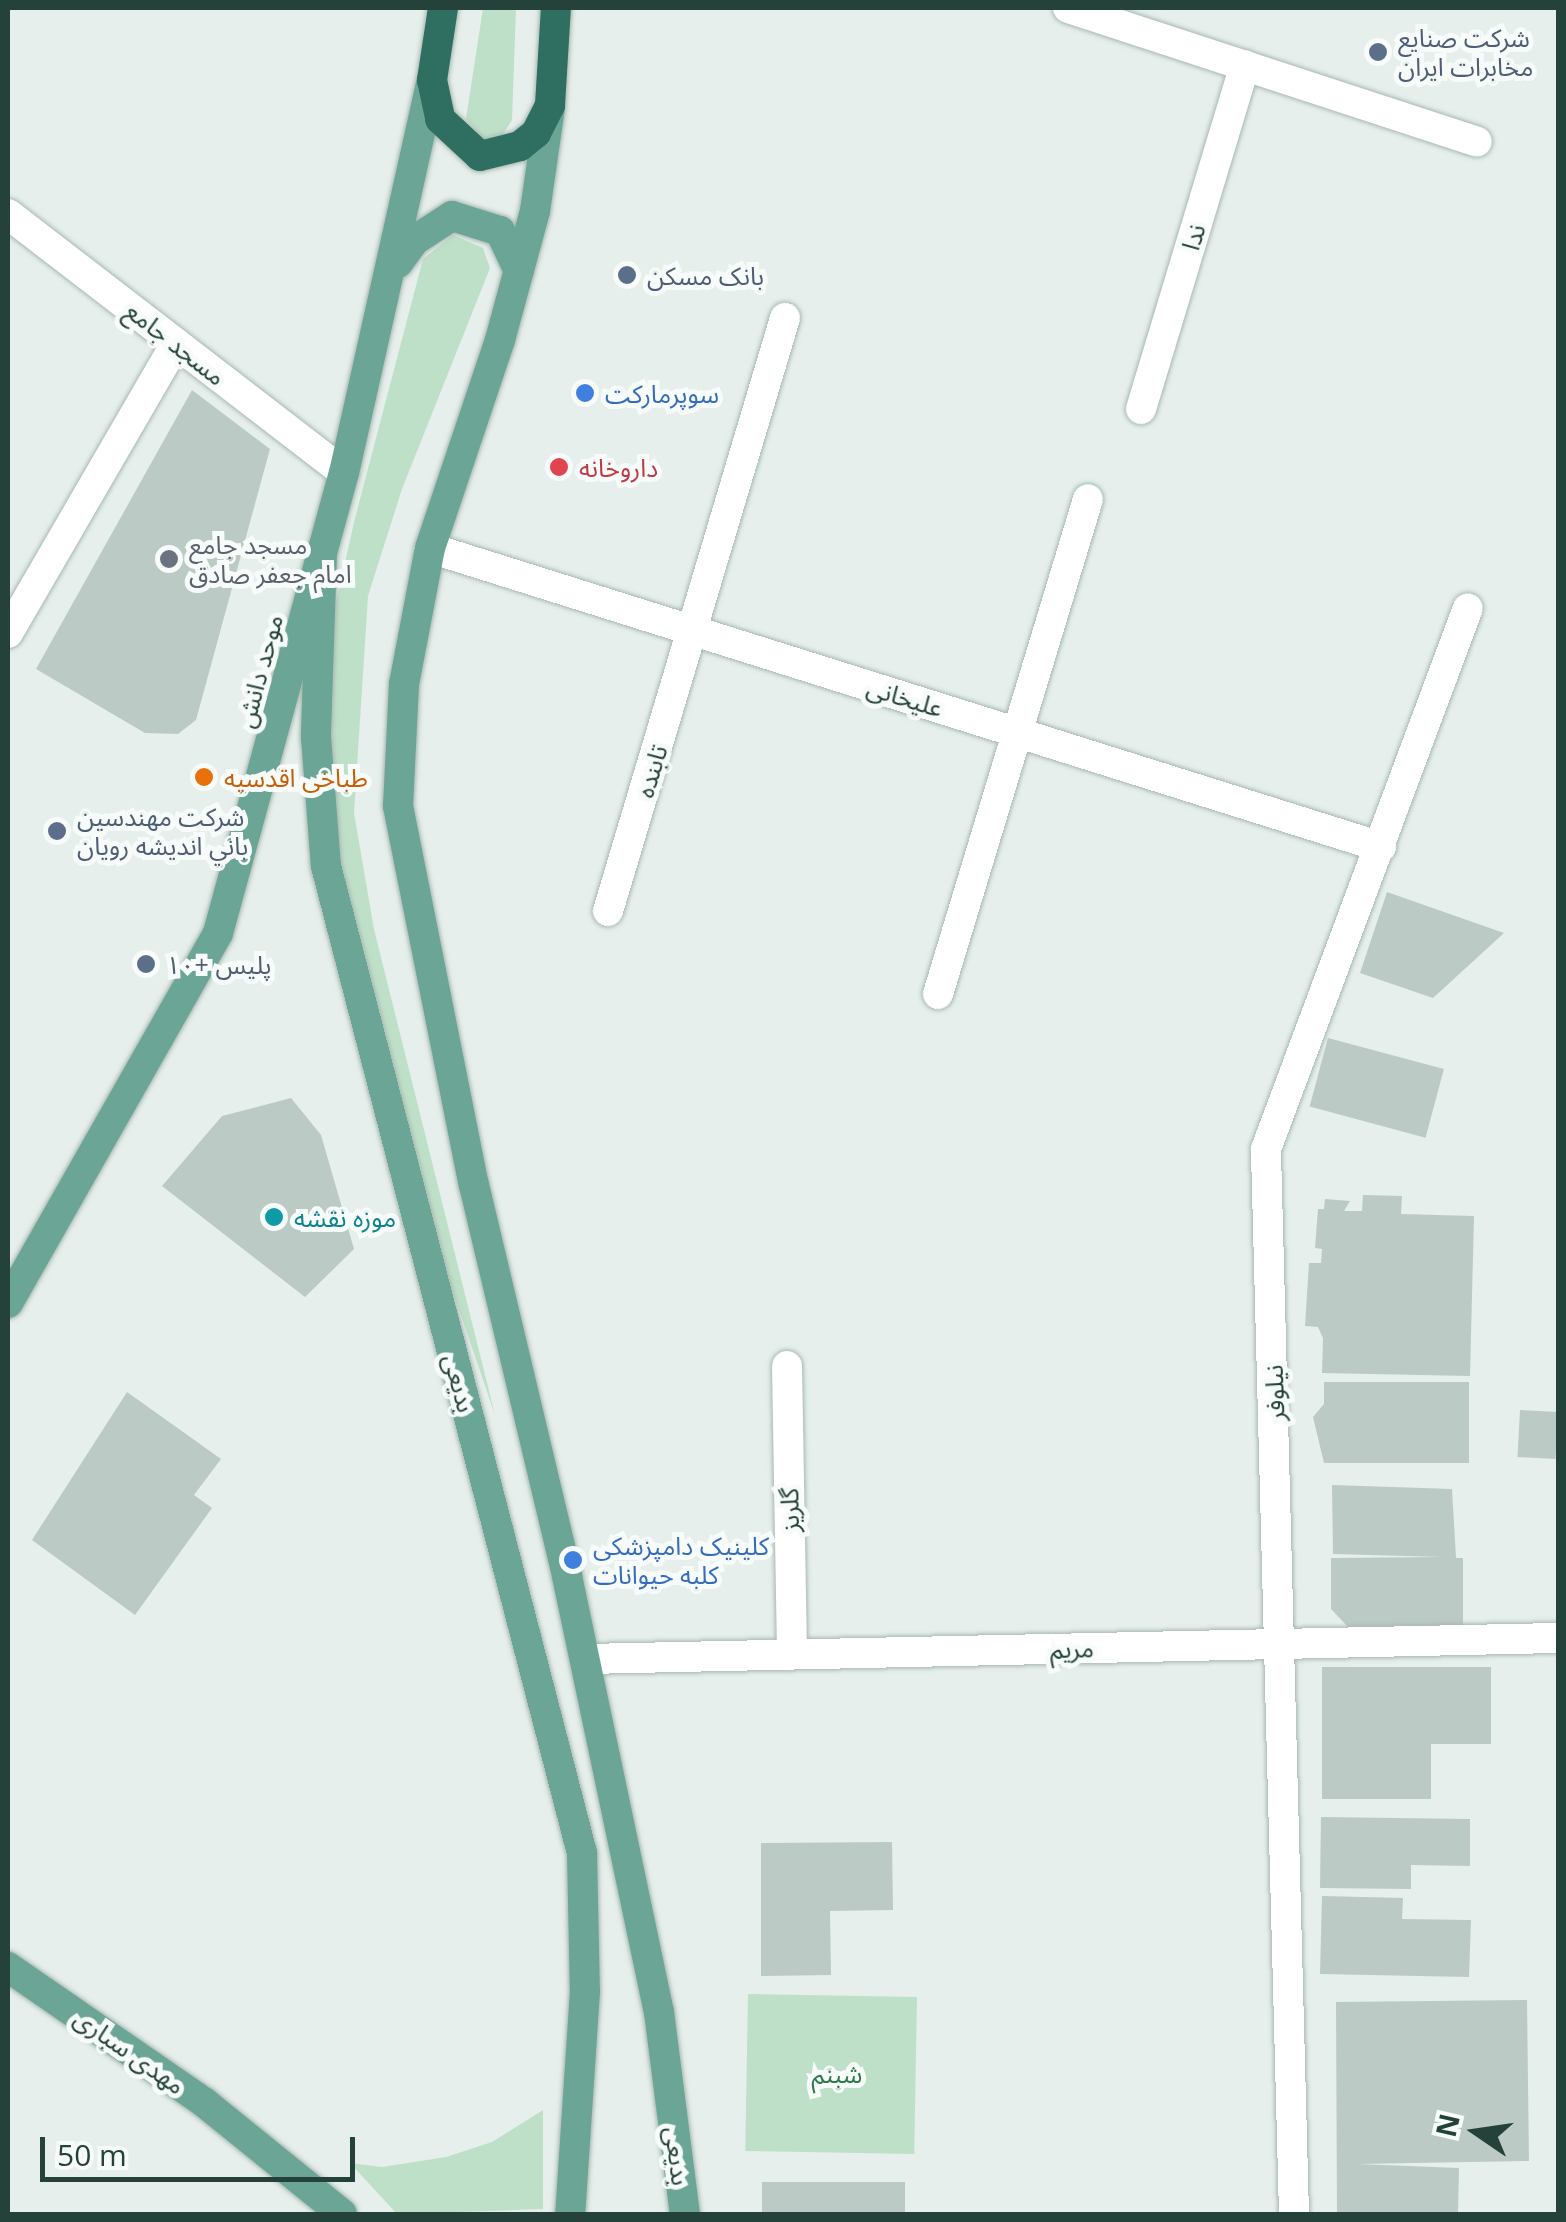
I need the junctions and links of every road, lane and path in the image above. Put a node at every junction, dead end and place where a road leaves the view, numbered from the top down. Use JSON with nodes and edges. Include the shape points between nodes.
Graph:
{"nodes":[{"id":1,"x":443,"y":8,"type":"edge"},
{"id":2,"x":556,"y":8,"type":"edge"},
{"id":3,"x":1068,"y":8,"type":"edge"},
{"id":4,"x":1245,"y":66,"type":"junction"},
{"id":5,"x":432,"y":80,"type":"junction"},
{"id":6,"x":550,"y":105,"type":"junction"},
{"id":7,"x":1477,"y":142,"type":"dead end"},
{"id":8,"x":8,"y":214,"type":"edge"},
{"id":9,"x":394,"y":269,"type":"junction"},
{"id":10,"x":519,"y":271,"type":"junction"},
{"id":11,"x":785,"y":318,"type":"dead end"},
{"id":12,"x":176,"y":343,"type":"junction"},
{"id":13,"x":1142,"y":408,"type":"dead end"},
{"id":14,"x":344,"y":473,"type":"junction"},
{"id":15,"x":1088,"y":499,"type":"dead end"},
{"id":16,"x":430,"y":548,"type":"junction"},
{"id":17,"x":322,"y":552,"type":"junction"},
{"id":18,"x":1468,"y":608,"type":"dead end"},
{"id":19,"x":694,"y":631,"type":"junction"},
{"id":20,"x":8,"y":633,"type":"edge"},
{"id":21,"x":1018,"y":733,"type":"junction"},
{"id":22,"x":1380,"y":846,"type":"junction"},
{"id":23,"x":608,"y":911,"type":"dead end"},
{"id":24,"x":938,"y":994,"type":"dead end"},
{"id":25,"x":8,"y":1302,"type":"edge"},
{"id":26,"x":787,"y":1366,"type":"dead end"},
{"id":27,"x":1558,"y":1638,"type":"edge"},
{"id":28,"x":1282,"y":1645,"type":"junction"},
{"id":29,"x":792,"y":1653,"type":"junction"},
{"id":30,"x":586,"y":1659,"type":"junction"},
{"id":31,"x":8,"y":1967,"type":"edge"},
{"id":32,"x":342,"y":2214,"type":"edge"},
{"id":33,"x":570,"y":2214,"type":"edge"},
{"id":34,"x":685,"y":2214,"type":"edge"},
{"id":35,"x":1294,"y":2214,"type":"edge"}],
"edges":[{"from":1,"to":5,"type":"highway","name":"موحد دانش"},
{"from":2,"to":6,"type":"highway"},
{"from":3,"to":4,"type":"street"},
{"from":4,"to":7,"type":"street"},
{"from":4,"to":13,"type":"street","name":"ندا"},
{"from":5,"to":6,"type":"highway","via":[[440,119],[480,156],[520,146],[536,134]]},
{"from":5,"to":9,"type":"main road","name":"موحد دانش"},
{"from":6,"to":10,"type":"main road"},
{"from":8,"to":12,"type":"street","name":"مسجد جامع"},
{"from":9,"to":10,"type":"main road","via":[[415,240],[452,216],[500,231]]},
{"from":9,"to":14,"type":"main road","name":"موحد دانش"},
{"from":10,"to":16,"type":"main road"},
{"from":11,"to":19,"type":"street","name":"تابنده"},
{"from":12,"to":14,"type":"street","name":"مسجد جامع"},
{"from":12,"to":20,"type":"street"},
{"from":14,"to":17,"type":"main road","name":"موحد دانش"},
{"from":15,"to":21,"type":"street"},
{"from":16,"to":19,"type":"street","name":"علیخانی"},
{"from":16,"to":30,"type":"main road","name":"بدیعی","via":[[401,720],[398,806],[474,1185]]},
{"from":17,"to":25,"type":"main road","name":"موحد دانش","via":[[218,933]]},
{"from":17,"to":33,"type":"main road","name":"بدیعی","via":[[316,737],[326,866],[582,1853],[586,1991]]},
{"from":18,"to":22,"type":"street","name":"نیلوفر"},
{"from":19,"to":21,"type":"street","name":"علیخانی"},
{"from":19,"to":23,"type":"street","name":"تابنده"},
{"from":21,"to":22,"type":"street","name":"علیخانی"},
{"from":21,"to":24,"type":"street"},
{"from":22,"to":28,"type":"street","name":"نیلوفر","via":[[1266,1149]]},
{"from":26,"to":29,"type":"street","name":"گلریز"},
{"from":27,"to":28,"type":"street","name":"مریم"},
{"from":28,"to":29,"type":"street","name":"مریم"},
{"from":28,"to":35,"type":"street","name":"نیلوفر"},
{"from":29,"to":30,"type":"street","name":"مریم"},
{"from":30,"to":34,"type":"main road","name":"بدیعی","via":[[660,2012]]},
{"from":31,"to":32,"type":"main road","name":"مهدی سباری","via":[[205,2103]]}]}
